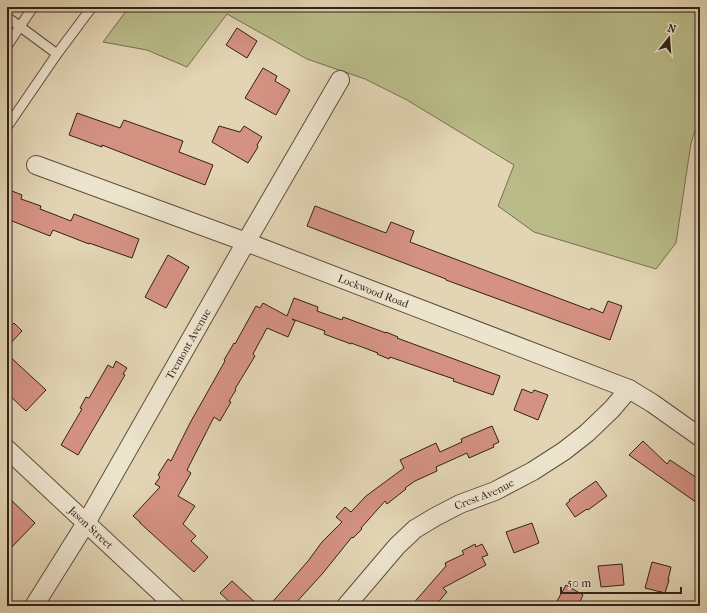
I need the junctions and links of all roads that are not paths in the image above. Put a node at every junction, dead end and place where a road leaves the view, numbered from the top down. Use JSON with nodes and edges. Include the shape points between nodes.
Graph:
{"nodes":[{"id":1,"x":33,"y":7,"type":"edge"},
{"id":2,"x":92,"y":7,"type":"edge"},
{"id":3,"x":7,"y":17,"type":"edge"},
{"id":4,"x":20,"y":27,"type":"junction"},
{"id":5,"x":7,"y":46,"type":"edge"},
{"id":6,"x":57,"y":54,"type":"junction"},
{"id":7,"x":340,"y":80,"type":"dead end"},
{"id":8,"x":7,"y":127,"type":"edge"},
{"id":9,"x":36,"y":165,"type":"dead end"},
{"id":10,"x":246,"y":242,"type":"junction"},
{"id":11,"x":629,"y":389,"type":"junction"},
{"id":12,"x":700,"y":438,"type":"edge"},
{"id":13,"x":7,"y":449,"type":"edge"},
{"id":14,"x":86,"y":523,"type":"junction"},
{"id":15,"x":34,"y":606,"type":"edge"},
{"id":16,"x":175,"y":606,"type":"edge"},
{"id":17,"x":346,"y":606,"type":"edge"}],
"edges":[{"from":1,"to":4,"type":"lane"},
{"from":2,"to":6,"type":"lane"},
{"from":3,"to":4,"type":"lane"},
{"from":4,"to":5,"type":"lane"},
{"from":4,"to":6,"type":"lane"},
{"from":6,"to":8,"type":"lane"},
{"from":7,"to":10,"type":"street","name":"Tremont Avenue"},
{"from":9,"to":10,"type":"street","name":"Lockwood Road"},
{"from":10,"to":11,"type":"street","name":"Lockwood Road"},
{"from":10,"to":14,"type":"street","name":"Tremont Avenue"},
{"from":11,"to":12,"type":"street","name":"Lockwood Road"},
{"from":11,"to":17,"type":"street","name":"Crest Avenue","via":[[612,410],[564,451],[495,491],[460,504],[415,529],[397,546]]},
{"from":13,"to":14,"type":"street","name":"Jason Street"},
{"from":14,"to":15,"type":"street","name":"Tremont Avenue"},
{"from":14,"to":16,"type":"street","name":"Jason Street"}]}
